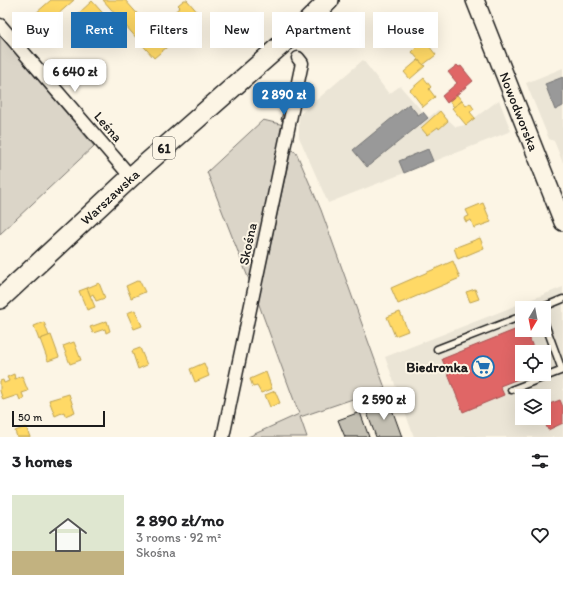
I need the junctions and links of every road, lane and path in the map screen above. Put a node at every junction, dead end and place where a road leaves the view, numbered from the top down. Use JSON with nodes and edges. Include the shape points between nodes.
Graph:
{"nodes":[{"id":1,"x":475,"y":0,"type":"edge"},
{"id":2,"x":326,"y":1,"type":"edge"},
{"id":3,"x":0,"y":25,"type":"edge"},
{"id":4,"x":298,"y":58,"type":"dead end"},
{"id":5,"x":131,"y":177,"type":"junction"},
{"id":6,"x":563,"y":222,"type":"edge"},
{"id":7,"x":0,"y":299,"type":"edge"},
{"id":8,"x":563,"y":299,"type":"edge"},
{"id":9,"x":551,"y":304,"type":"edge"},
{"id":10,"x":515,"y":319,"type":"edge"},
{"id":11,"x":550,"y":337,"type":"edge"},
{"id":12,"x":437,"y":349,"type":"dead end"},
{"id":13,"x":563,"y":370,"type":"edge"},
{"id":14,"x":511,"y":390,"type":"dead end"},
{"id":15,"x":222,"y":437,"type":"edge"}],
"edges":[{"from":1,"to":6,"type":"main road","name":"Nowodworska"},
{"from":2,"to":5,"type":"main road","name":"Warszawska","number":"61","via":[[306,23]]},
{"from":3,"to":5,"type":"street","name":"Leśna"},
{"from":4,"to":15,"type":"street","name":"Skośna","via":[[302,63]]},
{"from":5,"to":7,"type":"main road","name":"Warszawska","number":"61"},
{"from":8,"to":9,"type":"lane"},
{"from":10,"to":12,"type":"lane"},
{"from":11,"to":13,"type":"lane"},
{"from":13,"to":14,"type":"lane"}]}
